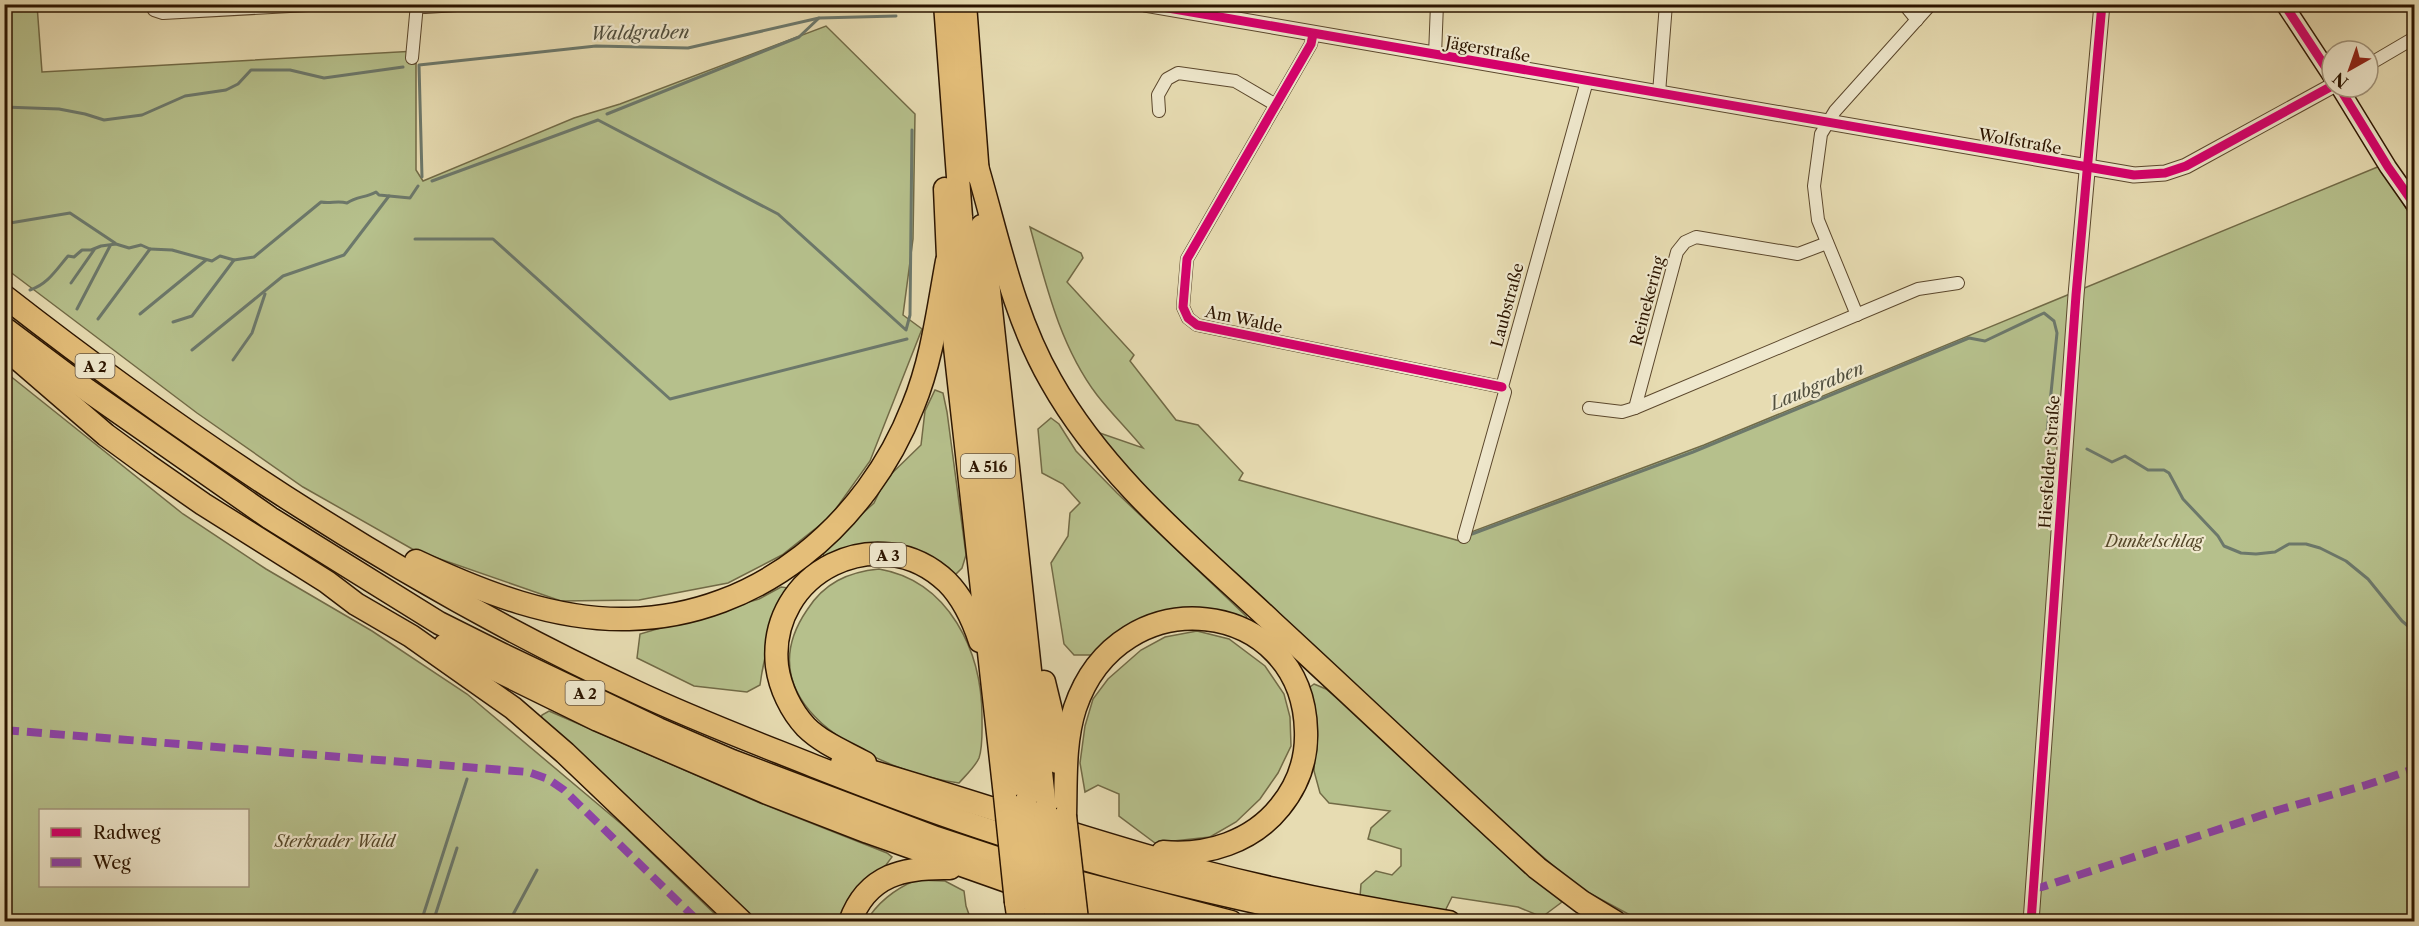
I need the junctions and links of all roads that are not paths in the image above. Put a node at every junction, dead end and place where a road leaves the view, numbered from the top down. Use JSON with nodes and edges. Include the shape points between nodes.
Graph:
{"nodes":[{"id":1,"x":151,"y":4,"type":"edge"},
{"id":2,"x":326,"y":4,"type":"edge"},
{"id":3,"x":474,"y":4,"type":"edge"},
{"id":4,"x":945,"y":4,"type":"edge"},
{"id":5,"x":965,"y":4,"type":"edge"},
{"id":6,"x":1437,"y":4,"type":"edge"},
{"id":7,"x":1666,"y":4,"type":"edge"},
{"id":8,"x":1904,"y":4,"type":"edge"},
{"id":9,"x":1931,"y":4,"type":"edge"},
{"id":10,"x":2102,"y":4,"type":"edge"},
{"id":11,"x":2284,"y":4,"type":"edge"},
{"id":12,"x":418,"y":5,"type":"edge"},
{"id":13,"x":1155,"y":5,"type":"edge"},
{"id":14,"x":1917,"y":20,"type":"junction"},
{"id":15,"x":1313,"y":34,"type":"junction"},
{"id":16,"x":2415,"y":38,"type":"edge"},
{"id":17,"x":1435,"y":55,"type":"junction"},
{"id":18,"x":412,"y":58,"type":"dead end"},
{"id":19,"x":2380,"y":58,"type":"edge"},
{"id":20,"x":2320,"y":59,"type":"edge"},
{"id":21,"x":1587,"y":81,"type":"junction"},
{"id":22,"x":1659,"y":93,"type":"junction"},
{"id":23,"x":2320,"y":93,"type":"edge"},
{"id":24,"x":2346,"y":99,"type":"edge"},
{"id":25,"x":1276,"y":105,"type":"junction"},
{"id":26,"x":1158,"y":111,"type":"dead end"},
{"id":27,"x":1826,"y":123,"type":"junction"},
{"id":28,"x":953,"y":128,"type":"junction"},
{"id":29,"x":976,"y":163,"type":"junction"},
{"id":30,"x":2087,"y":167,"type":"junction"},
{"id":31,"x":2415,"y":204,"type":"edge"},
{"id":32,"x":1827,"y":243,"type":"junction"},
{"id":33,"x":947,"y":261,"type":"junction"},
{"id":34,"x":1958,"y":283,"type":"dead end"},
{"id":35,"x":4,"y":296,"type":"edge"},
{"id":36,"x":1857,"y":315,"type":"junction"},
{"id":37,"x":4,"y":328,"type":"edge"},
{"id":38,"x":4,"y":347,"type":"edge"},
{"id":39,"x":1502,"y":387,"type":"junction"},
{"id":40,"x":1589,"y":408,"type":"dead end"},
{"id":41,"x":1635,"y":408,"type":"junction"},
{"id":42,"x":301,"y":508,"type":"junction"},
{"id":43,"x":1464,"y":537,"type":"dead end"},
{"id":44,"x":327,"y":582,"type":"junction"},
{"id":45,"x":991,"y":677,"type":"junction"},
{"id":46,"x":733,"y":734,"type":"junction"},
{"id":47,"x":895,"y":778,"type":"junction"},
{"id":48,"x":1035,"y":806,"type":"junction"},
{"id":49,"x":1114,"y":846,"type":"junction"},
{"id":50,"x":970,"y":869,"type":"junction"},
{"id":51,"x":1043,"y":917,"type":"edge"},
{"id":52,"x":742,"y":921,"type":"edge"},
{"id":53,"x":850,"y":921,"type":"edge"},
{"id":54,"x":1153,"y":921,"type":"edge"},
{"id":55,"x":1231,"y":921,"type":"edge"},
{"id":56,"x":1348,"y":921,"type":"edge"},
{"id":57,"x":1449,"y":921,"type":"edge"},
{"id":58,"x":1615,"y":921,"type":"edge"},
{"id":59,"x":2031,"y":921,"type":"edge"}],
"edges":[{"from":1,"to":2,"type":"street","via":[[163,13]]},
{"from":3,"to":12,"type":"street"},
{"from":4,"to":28,"type":"highway","number":"A 516"},
{"from":5,"to":29,"type":"highway","number":"A 516"},
{"from":6,"to":17,"type":"street"},
{"from":7,"to":22,"type":"street"},
{"from":8,"to":14,"type":"street"},
{"from":9,"to":14,"type":"street"},
{"from":10,"to":30,"type":"street","name":"Hiesfelder Straße"},
{"from":11,"to":20,"type":"main road"},
{"from":12,"to":18,"type":"street"},
{"from":13,"to":15,"type":"street","name":"Jägerstraße"},
{"from":14,"to":27,"type":"street"},
{"from":15,"to":17,"type":"street","name":"Jägerstraße"},
{"from":15,"to":25,"type":"street","name":"Am Walde"},
{"from":16,"to":19,"type":"street"},
{"from":17,"to":21,"type":"street","name":"Jägerstraße"},
{"from":21,"to":22,"type":"street","name":"Jägerstraße"},
{"from":21,"to":39,"type":"street","name":"Laubstraße"},
{"from":22,"to":27,"type":"street","name":"Jägerstraße"},
{"from":23,"to":30,"type":"street","name":"Wolfstraße","via":[[2173,170],[2134,175]]},
{"from":24,"to":31,"type":"main road"},
{"from":25,"to":26,"type":"street","via":[[1235,81],[1178,73],[1167,79],[1158,95]]},
{"from":25,"to":39,"type":"street","name":"Am Walde","via":[[1187,259],[1183,307],[1188,318],[1197,325]]},
{"from":27,"to":30,"type":"street","name":"Wolfstraße"},
{"from":27,"to":32,"type":"street","via":[[1814,186],[1818,219]]},
{"from":28,"to":33,"type":"highway","via":[[945,164]]},
{"from":28,"to":48,"type":"highway","number":"A 516"},
{"from":29,"to":48,"type":"highway","number":"A 516","via":[[1023,602]]},
{"from":29,"to":58,"type":"highway","via":[[1021,320],[1050,381],[1098,450],[1197,552],[1514,846],[1563,889]]},
{"from":30,"to":59,"type":"street","name":"Hiesfelder Straße"},
{"from":32,"to":36,"type":"street"},
{"from":32,"to":41,"type":"street","name":"Reinekering","via":[[1798,254],[1696,237],[1685,242],[1677,252]]},
{"from":33,"to":42,"type":"highway","via":[[920,389],[902,433],[876,479],[811,551],[767,580],[716,603],[675,614],[628,619],[582,616],[539,607],[456,579]]},
{"from":33,"to":45,"type":"highway"},
{"from":34,"to":36,"type":"street","via":[[1918,289]]},
{"from":35,"to":42,"type":"highway","number":"A 2","via":[[178,427]]},
{"from":36,"to":41,"type":"street"},
{"from":37,"to":55,"type":"highway","number":"A 2","via":[[270,518],[393,596],[491,649],[722,756],[883,818],[1042,873]]},
{"from":38,"to":44,"type":"highway","via":[[147,465]]},
{"from":39,"to":43,"type":"street","name":"Laubstraße","via":[[1505,392]]},
{"from":40,"to":41,"type":"street","via":[[1622,412]]},
{"from":42,"to":46,"type":"highway","number":"A 2","via":[[547,648]]},
{"from":44,"to":50,"type":"highway","via":[[508,676],[663,749]]},
{"from":44,"to":52,"type":"highway","via":[[439,654],[513,708]]},
{"from":45,"to":47,"type":"highway","number":"A 3","via":[[963,603],[946,582],[921,564],[886,554],[853,556],[824,569],[804,585],[789,606],[779,633],[777,664],[785,695],[798,717],[816,735]]},
{"from":45,"to":48,"type":"highway","number":"A 3"},
{"from":46,"to":47,"type":"highway"},
{"from":46,"to":56,"type":"highway","number":"A 2","via":[[883,793],[1067,855],[1188,887]]},
{"from":47,"to":49,"type":"highway"},
{"from":48,"to":49,"type":"highway","via":[[1067,745],[1075,708],[1096,667],[1112,649],[1141,629],[1179,619],[1218,621],[1252,635],[1281,660],[1304,708],[1306,751],[1284,802],[1264,824],[1215,848],[1178,853]]},
{"from":48,"to":51,"type":"highway","number":"A 516","bridge":true},
{"from":48,"to":51,"type":"highway","bridge":true},
{"from":49,"to":57,"type":"highway","via":[[1264,886]]},
{"from":50,"to":53,"type":"highway","via":[[926,867],[894,874],[864,896]]},
{"from":50,"to":54,"type":"highway","via":[[1041,893]]}]}
